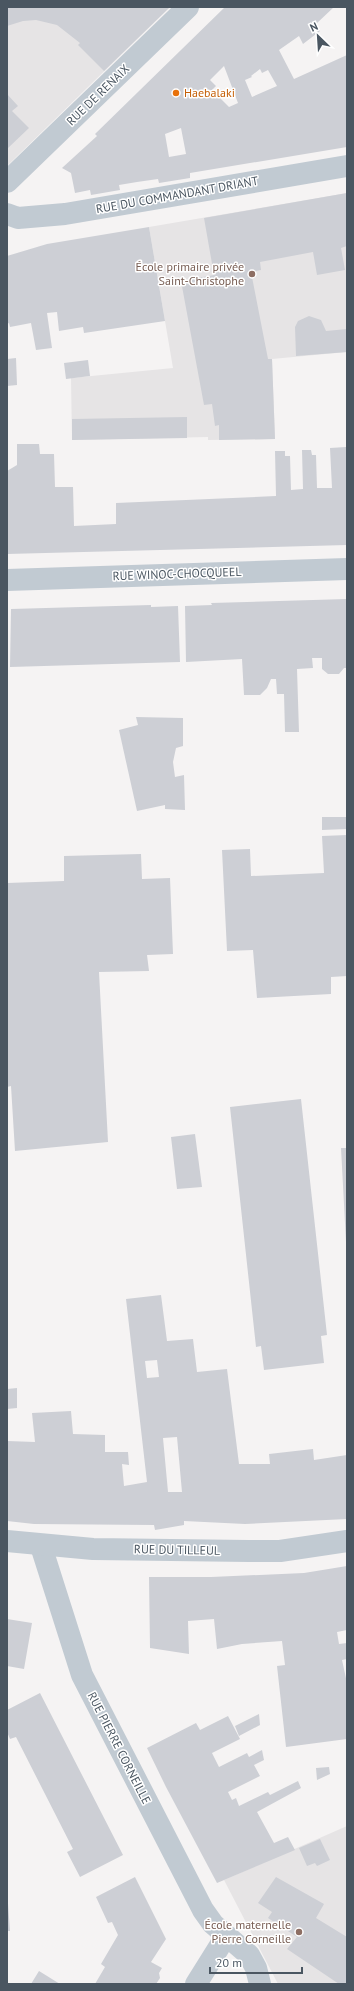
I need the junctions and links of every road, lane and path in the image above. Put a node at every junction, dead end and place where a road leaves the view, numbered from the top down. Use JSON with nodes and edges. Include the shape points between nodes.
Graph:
{"nodes":[{"id":1,"x":188,"y":7,"type":"edge"},
{"id":2,"x":347,"y":166,"type":"edge"},
{"id":3,"x":7,"y":182,"type":"edge"},
{"id":4,"x":7,"y":214,"type":"edge"},
{"id":5,"x":347,"y":569,"type":"edge"},
{"id":6,"x":7,"y":580,"type":"edge"},
{"id":7,"x":347,"y":1540,"type":"edge"},
{"id":8,"x":7,"y":1541,"type":"edge"},
{"id":9,"x":41,"y":1546,"type":"junction"},
{"id":10,"x":226,"y":1936,"type":"junction"},
{"id":11,"x":196,"y":1984,"type":"edge"},
{"id":12,"x":260,"y":1984,"type":"edge"}],
"edges":[{"from":1,"to":3,"type":"street","name":"RUE DE RENAIX"},
{"from":2,"to":4,"type":"street","name":"RUE DU COMMANDANT DRIANT","via":[[66,214],[18,218]]},
{"from":5,"to":6,"type":"street","name":"RUE WINOC-CHOCQUEEL"},
{"from":7,"to":9,"type":"street","name":"RUE DU TILLEUL","via":[[280,1551]]},
{"from":8,"to":9,"type":"street","name":"RUE DU TILLEUL"},
{"from":9,"to":10,"type":"street","name":"RUE PIERRE CORNEILLE","via":[[82,1675],[203,1910]]},
{"from":10,"to":11,"type":"street"},
{"from":10,"to":12,"type":"street","name":"RUE PIERRE CORNEILLE","via":[[249,1955]]}]}
